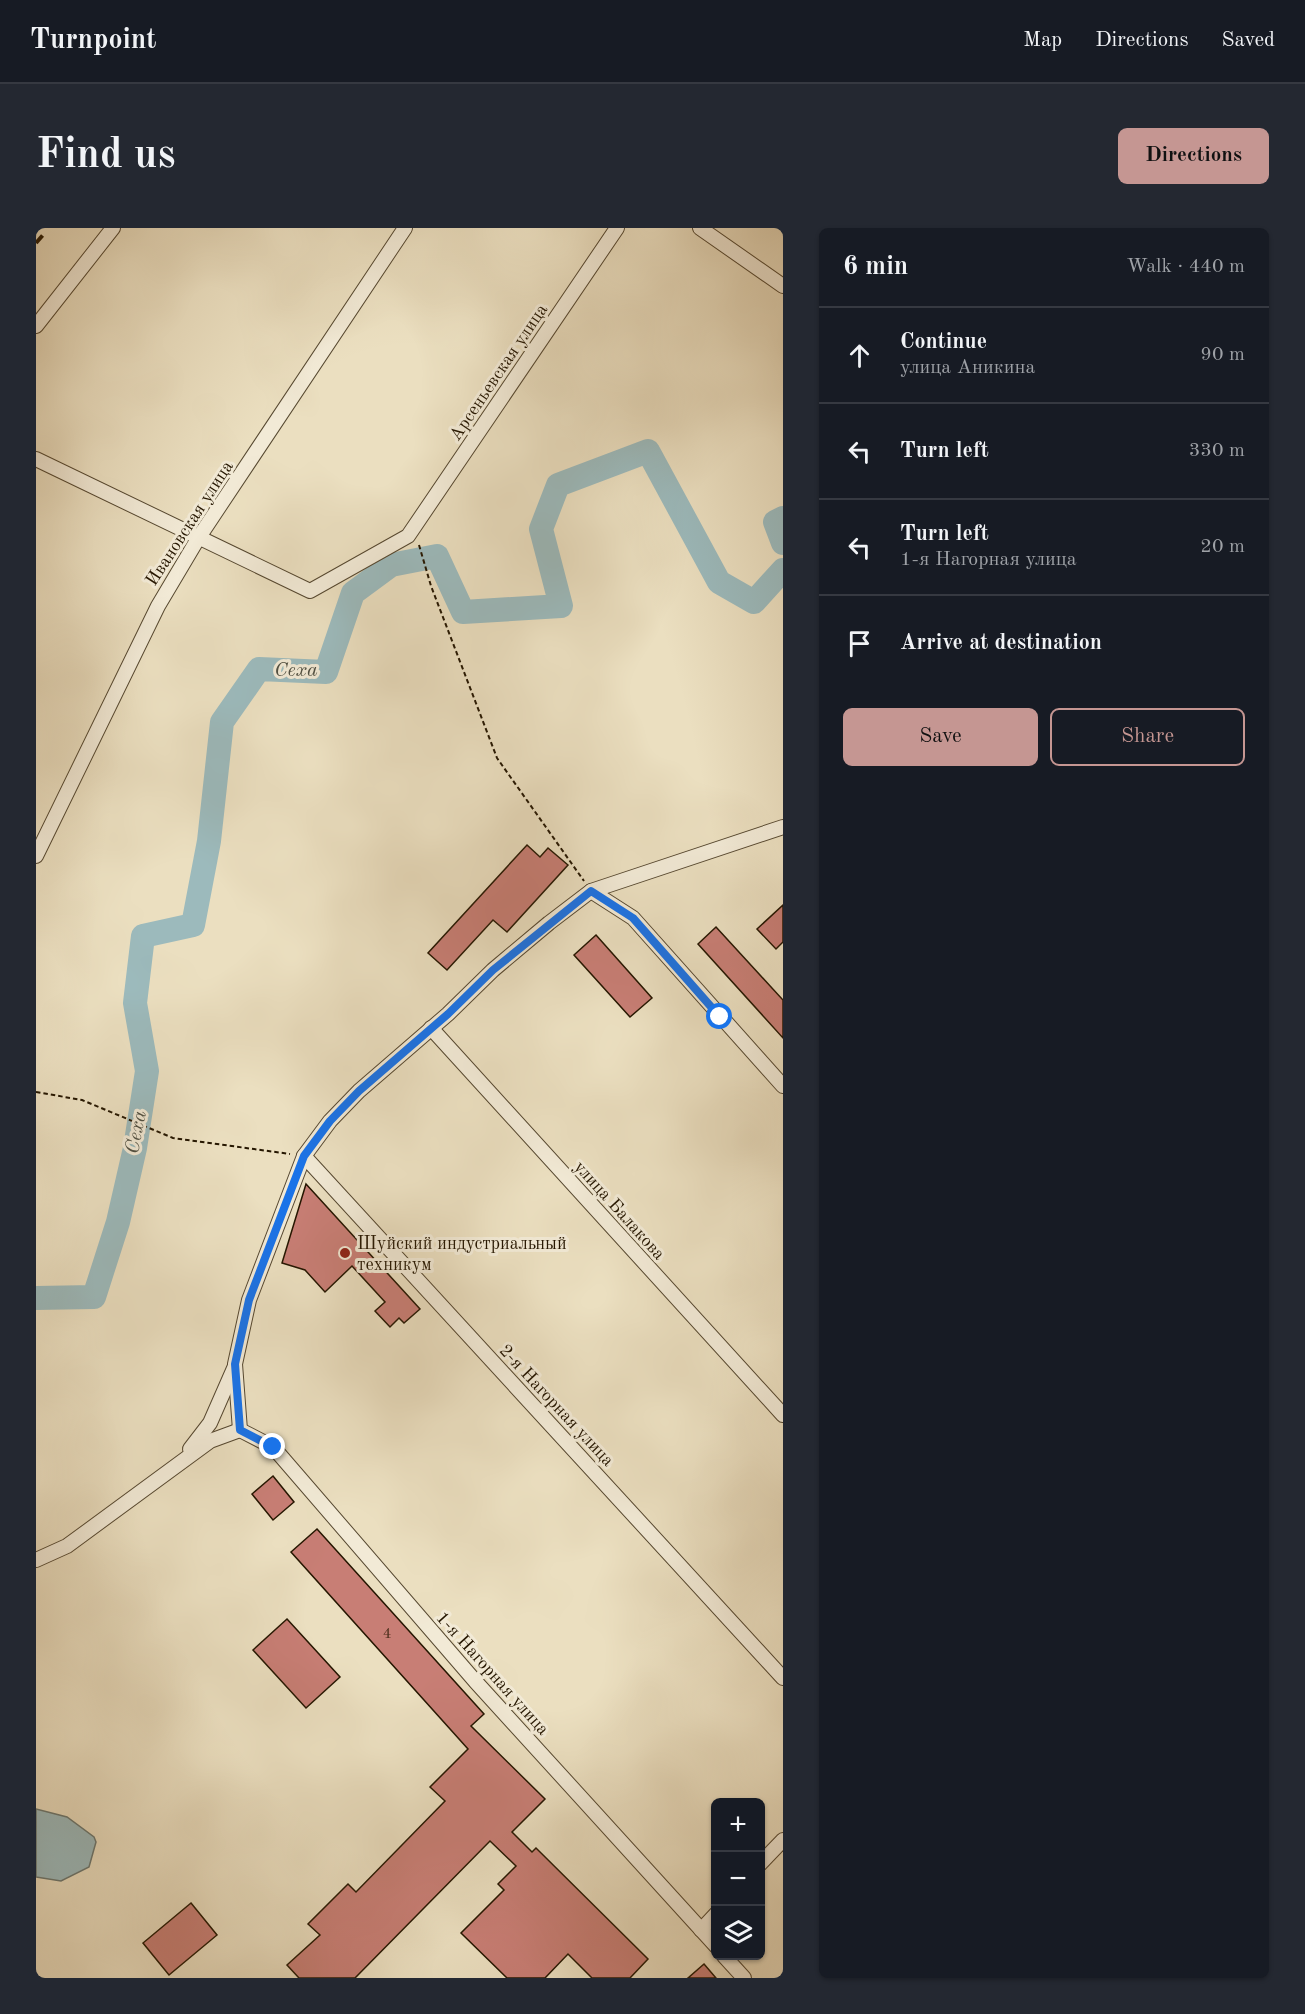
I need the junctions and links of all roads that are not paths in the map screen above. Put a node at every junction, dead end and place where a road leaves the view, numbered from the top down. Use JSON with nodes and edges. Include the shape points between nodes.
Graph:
{"nodes":[{"id":1,"x":113,"y":228,"type":"edge"},
{"id":2,"x":405,"y":228,"type":"edge"},
{"id":3,"x":617,"y":228,"type":"edge"},
{"id":4,"x":700,"y":228,"type":"edge"},
{"id":5,"x":783,"y":286,"type":"edge"},
{"id":6,"x":36,"y":326,"type":"edge"},
{"id":7,"x":36,"y":459,"type":"edge"},
{"id":8,"x":199,"y":537,"type":"junction"},
{"id":9,"x":783,"y":827,"type":"edge"},
{"id":10,"x":36,"y":856,"type":"edge"},
{"id":11,"x":591,"y":891,"type":"junction"},
{"id":12,"x":431,"y":1029,"type":"junction"},
{"id":13,"x":783,"y":1086,"type":"edge"},
{"id":14,"x":304,"y":1156,"type":"junction"},
{"id":15,"x":235,"y":1364,"type":"junction"},
{"id":16,"x":783,"y":1415,"type":"edge"},
{"id":17,"x":240,"y":1430,"type":"junction"},
{"id":18,"x":180,"y":1463,"type":"junction"},
{"id":19,"x":36,"y":1560,"type":"edge"},
{"id":20,"x":783,"y":1678,"type":"edge"},
{"id":21,"x":783,"y":1840,"type":"edge"},
{"id":22,"x":765,"y":1859,"type":"edge"},
{"id":23,"x":711,"y":1919,"type":"edge"},
{"id":24,"x":701,"y":1930,"type":"junction"},
{"id":25,"x":711,"y":1941,"type":"edge"},
{"id":26,"x":728,"y":1960,"type":"edge"},
{"id":27,"x":744,"y":1978,"type":"edge"}],
"edges":[{"from":1,"to":6,"type":"street"},
{"from":2,"to":8,"type":"street","name":"Ивановская улица"},
{"from":3,"to":8,"type":"street","name":"Арсеньевская улица","via":[[408,536],[310,591]]},
{"from":4,"to":5,"type":"street"},
{"from":7,"to":8,"type":"street"},
{"from":8,"to":10,"type":"street","name":"Ивановская улица","via":[[158,606]]},
{"from":9,"to":11,"type":"street"},
{"from":11,"to":12,"type":"street","via":[[493,970]]},
{"from":11,"to":13,"type":"street","via":[[633,918]]},
{"from":12,"to":14,"type":"street","via":[[359,1091]]},
{"from":12,"to":16,"type":"street","name":"улица Балакова"},
{"from":14,"to":15,"type":"street","via":[[249,1300]]},
{"from":14,"to":20,"type":"street","name":"2-я Нагорная улица"},
{"from":15,"to":17,"type":"street"},
{"from":15,"to":18,"type":"street","via":[[210,1423]]},
{"from":17,"to":18,"type":"street","via":[[210,1441]]},
{"from":17,"to":24,"type":"street","name":"1-я Нагорная улица","via":[[273,1447],[475,1681]]},
{"from":18,"to":19,"type":"street","via":[[67,1546]]},
{"from":21,"to":22,"type":"street"},
{"from":23,"to":24,"type":"street"},
{"from":24,"to":25,"type":"street","name":"1-я Нагорная улица"},
{"from":26,"to":27,"type":"street"}]}
